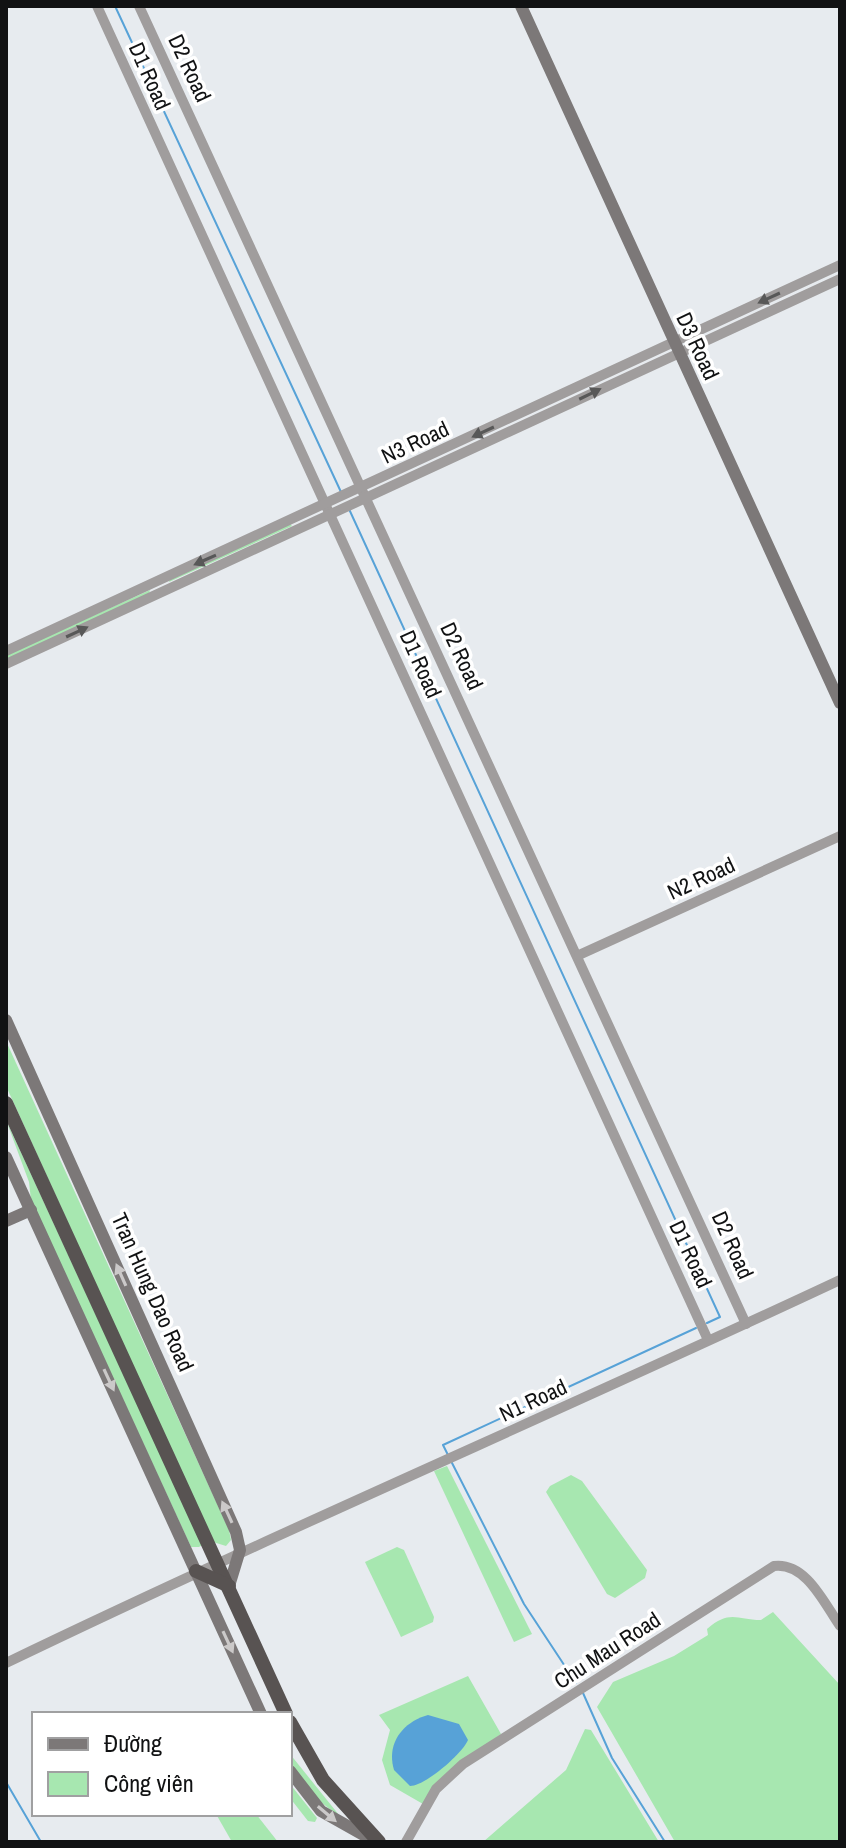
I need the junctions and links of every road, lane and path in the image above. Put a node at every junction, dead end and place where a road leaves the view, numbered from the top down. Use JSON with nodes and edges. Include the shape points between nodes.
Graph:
{"nodes":[{"id":1,"x":97,"y":6,"type":"edge"},
{"id":2,"x":139,"y":6,"type":"edge"},
{"id":3,"x":521,"y":6,"type":"edge"},
{"id":4,"x":840,"y":265,"type":"edge"},
{"id":5,"x":840,"y":279,"type":"edge"},
{"id":6,"x":677,"y":347,"type":"junction"},
{"id":7,"x":519,"y":415,"type":"junction"},
{"id":8,"x":524,"y":427,"type":"junction"},
{"id":9,"x":362,"y":494,"type":"junction"},
{"id":10,"x":332,"y":508,"type":"junction"},
{"id":11,"x":6,"y":651,"type":"edge"},
{"id":12,"x":6,"y":664,"type":"edge"},
{"id":13,"x":840,"y":703,"type":"edge"},
{"id":14,"x":840,"y":836,"type":"edge"},
{"id":15,"x":579,"y":955,"type":"junction"},
{"id":16,"x":6,"y":1020,"type":"edge"},
{"id":17,"x":6,"y":1103,"type":"edge"},
{"id":18,"x":6,"y":1157,"type":"edge"},
{"id":19,"x":31,"y":1210,"type":"junction"},
{"id":20,"x":6,"y":1221,"type":"edge"},
{"id":21,"x":840,"y":1280,"type":"edge"},
{"id":22,"x":746,"y":1324,"type":"junction"},
{"id":23,"x":708,"y":1340,"type":"junction"},
{"id":24,"x":240,"y":1550,"type":"junction"},
{"id":25,"x":217,"y":1561,"type":"junction"},
{"id":26,"x":196,"y":1571,"type":"junction"},
{"id":27,"x":229,"y":1586,"type":"junction"},
{"id":28,"x":840,"y":1626,"type":"edge"},
{"id":29,"x":6,"y":1663,"type":"edge"},
{"id":30,"x":260,"y":1712,"type":"edge"},
{"id":31,"x":285,"y":1712,"type":"edge"},
{"id":32,"x":292,"y":1726,"type":"edge"},
{"id":33,"x":292,"y":1774,"type":"edge"},
{"id":34,"x":377,"y":1842,"type":"edge"},
{"id":35,"x":406,"y":1842,"type":"edge"}],
"edges":[{"from":1,"to":10,"type":"street","name":"D1 Road","via":[[196,228]]},
{"from":2,"to":9,"type":"street","name":"D2 Road"},
{"from":3,"to":6,"type":"main road","name":"D3 Road"},
{"from":4,"to":6,"type":"street","name":"N3 Road","one_way":true},
{"from":5,"to":6,"type":"street","name":"N3 Road"},
{"from":6,"to":7,"type":"street","name":"N3 Road"},
{"from":8,"to":6,"type":"street","name":"N3 Road","one_way":true},
{"from":6,"to":13,"type":"main road","name":"D3 Road"},
{"from":7,"to":8,"type":"street"},
{"from":7,"to":9,"type":"street","name":"N3 Road","one_way":true},
{"from":8,"to":9,"type":"street","name":"N3 Road"},
{"from":9,"to":10,"type":"street","name":"N3 Road"},
{"from":9,"to":15,"type":"street","name":"D2 Road"},
{"from":10,"to":11,"type":"street","name":"N3 Road","one_way":true},
{"from":12,"to":10,"type":"street","name":"N3 Road","one_way":true},
{"from":10,"to":23,"type":"street","name":"D1 Road"},
{"from":14,"to":15,"type":"street","name":"N2 Road"},
{"from":15,"to":22,"type":"street","name":"D2 Road"},
{"from":24,"to":16,"type":"main road","name":"Tran Hung Dao Road","one_way":true},
{"from":17,"to":25,"type":"highway"},
{"from":18,"to":19,"type":"main road"},
{"from":19,"to":20,"type":"main road"},
{"from":19,"to":26,"type":"main road","one_way":true},
{"from":21,"to":22,"type":"street","name":"N1 Road"},
{"from":22,"to":23,"type":"street","name":"N1 Road"},
{"from":23,"to":24,"type":"street","name":"N1 Road","via":[[466,1453]]},
{"from":24,"to":25,"type":"street","name":"N1 Road"},
{"from":24,"to":27,"type":"main road"},
{"from":25,"to":26,"type":"street","name":"N1 Road"},
{"from":25,"to":27,"type":"highway"},
{"from":26,"to":27,"type":"highway"},
{"from":26,"to":29,"type":"street","name":"N1 Road"},
{"from":26,"to":30,"type":"main road","one_way":true},
{"from":27,"to":31,"type":"highway"},
{"from":28,"to":35,"type":"street","name":"Chu Mau Road","via":[[805,1577],[785,1565],[774,1566],[463,1764],[436,1789]]},
{"from":32,"to":34,"type":"highway","via":[[323,1780]]},
{"from":33,"to":34,"type":"main road","one_way":true,"via":[[321,1811]]}]}
